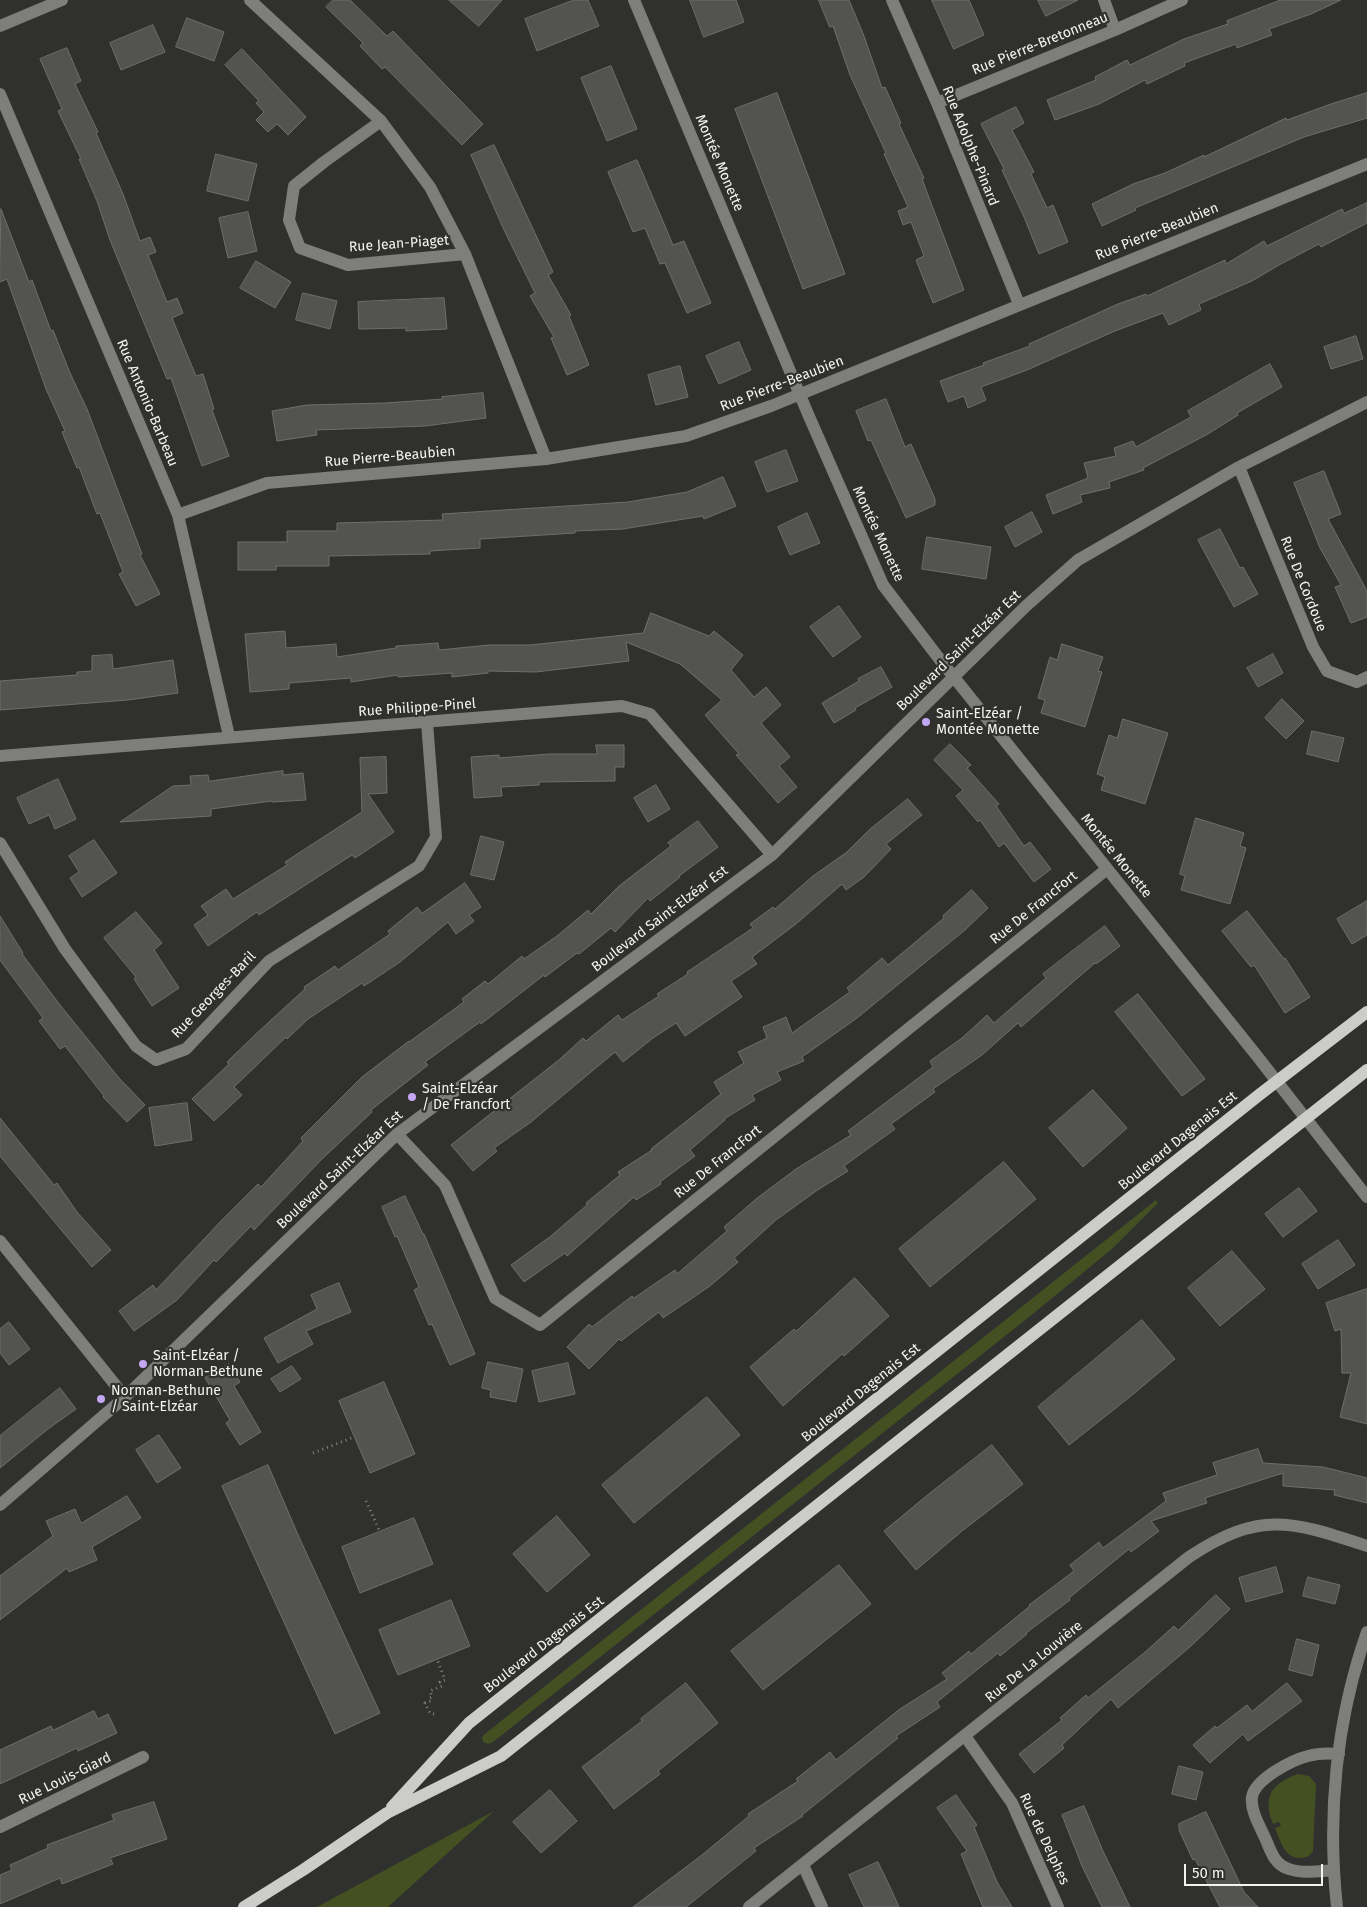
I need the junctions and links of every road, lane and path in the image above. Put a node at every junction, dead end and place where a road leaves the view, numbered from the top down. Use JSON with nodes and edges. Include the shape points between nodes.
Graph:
{"nodes":[{"id":1,"x":62,"y":0,"type":"edge"},
{"id":2,"x":250,"y":0,"type":"edge"},
{"id":3,"x":634,"y":0,"type":"edge"},
{"id":4,"x":892,"y":0,"type":"edge"},
{"id":5,"x":1104,"y":0,"type":"edge"},
{"id":6,"x":1182,"y":0,"type":"edge"},
{"id":7,"x":0,"y":26,"type":"edge"},
{"id":8,"x":1115,"y":30,"type":"junction"},
{"id":9,"x":0,"y":94,"type":"edge"},
{"id":10,"x":937,"y":103,"type":"junction"},
{"id":11,"x":381,"y":121,"type":"junction"},
{"id":12,"x":1367,"y":164,"type":"edge"},
{"id":13,"x":465,"y":254,"type":"junction"},
{"id":14,"x":1019,"y":304,"type":"junction"},
{"id":15,"x":800,"y":394,"type":"junction"},
{"id":16,"x":1367,"y":402,"type":"edge"},
{"id":17,"x":546,"y":459,"type":"junction"},
{"id":18,"x":1239,"y":467,"type":"junction"},
{"id":19,"x":178,"y":515,"type":"junction"},
{"id":20,"x":954,"y":677,"type":"junction"},
{"id":21,"x":1367,"y":677,"type":"edge"},
{"id":22,"x":427,"y":723,"type":"junction"},
{"id":23,"x":229,"y":736,"type":"junction"},
{"id":24,"x":0,"y":756,"type":"edge"},
{"id":25,"x":0,"y":843,"type":"edge"},
{"id":26,"x":772,"y":855,"type":"junction"},
{"id":27,"x":1107,"y":869,"type":"junction"},
{"id":28,"x":1367,"y":1012,"type":"edge"},
{"id":29,"x":1367,"y":1070,"type":"edge"},
{"id":30,"x":1277,"y":1081,"type":"junction"},
{"id":31,"x":1306,"y":1118,"type":"junction"},
{"id":32,"x":397,"y":1134,"type":"junction"},
{"id":33,"x":1367,"y":1197,"type":"edge"},
{"id":34,"x":0,"y":1242,"type":"edge"},
{"id":35,"x":125,"y":1397,"type":"junction"},
{"id":36,"x":354,"y":1437,"type":"dead end"},
{"id":37,"x":313,"y":1453,"type":"dead end"},
{"id":38,"x":366,"y":1500,"type":"dead end"},
{"id":39,"x":0,"y":1505,"type":"edge"},
{"id":40,"x":380,"y":1532,"type":"dead end"},
{"id":41,"x":1367,"y":1546,"type":"edge"},
{"id":42,"x":1367,"y":1632,"type":"edge"},
{"id":43,"x":437,"y":1659,"type":"dead end"},
{"id":44,"x":434,"y":1714,"type":"dead end"},
{"id":45,"x":965,"y":1736,"type":"junction"},
{"id":46,"x":1339,"y":1754,"type":"junction"},
{"id":47,"x":143,"y":1757,"type":"dead end"},
{"id":48,"x":387,"y":1813,"type":"junction"},
{"id":49,"x":0,"y":1827,"type":"edge"},
{"id":50,"x":803,"y":1865,"type":"junction"},
{"id":51,"x":1334,"y":1870,"type":"junction"},
{"id":52,"x":244,"y":1907,"type":"edge"},
{"id":53,"x":749,"y":1907,"type":"edge"},
{"id":54,"x":822,"y":1907,"type":"edge"},
{"id":55,"x":1058,"y":1907,"type":"edge"},
{"id":56,"x":1337,"y":1907,"type":"edge"}],
"edges":[{"from":1,"to":7,"type":"street"},
{"from":2,"to":11,"type":"street","name":"Rue Jean-Piaget"},
{"from":3,"to":15,"type":"street","name":"Montée Monette"},
{"from":4,"to":10,"type":"street","name":"Rue Adolphe-Pinard"},
{"from":5,"to":8,"type":"street"},
{"from":6,"to":8,"type":"street","name":"Rue Pierre-Bretonneau"},
{"from":8,"to":10,"type":"street","name":"Rue Pierre-Bretonneau"},
{"from":9,"to":19,"type":"street","name":"Rue Antonio-Barbeau"},
{"from":10,"to":14,"type":"street","name":"Rue Adolphe-Pinard"},
{"from":11,"to":13,"type":"street","name":"Rue Jean-Piaget","via":[[430,187]]},
{"from":11,"to":13,"type":"street","name":"Rue Jean-Piaget","via":[[294,186],[289,220],[300,248],[348,265]]},
{"from":12,"to":14,"type":"street","name":"Rue Pierre-Beaubien"},
{"from":13,"to":17,"type":"street","name":"Rue Jean-Piaget"},
{"from":14,"to":15,"type":"street","name":"Rue Pierre-Beaubien"},
{"from":15,"to":17,"type":"street","name":"Rue Pierre-Beaubien","via":[[686,436]]},
{"from":15,"to":20,"type":"street","name":"Montée Monette","via":[[878,576]]},
{"from":16,"to":18,"type":"street","name":"Boulevard Saint-Elzéar Est"},
{"from":17,"to":19,"type":"street","name":"Rue Pierre-Beaubien","via":[[267,483]]},
{"from":18,"to":20,"type":"street","name":"Boulevard Saint-Elzéar Est","via":[[1078,560]]},
{"from":18,"to":21,"type":"street","name":"Rue De Cordoue","via":[[1313,647],[1327,671],[1357,682]]},
{"from":19,"to":23,"type":"street","name":"Rue Antonio-Barbeau"},
{"from":20,"to":26,"type":"street","name":"Boulevard Saint-Elzéar Est"},
{"from":20,"to":27,"type":"street","name":"Montée Monette"},
{"from":22,"to":23,"type":"street","name":"Rue Philippe-Pinel"},
{"from":22,"to":25,"type":"street","name":"Rue Georges-Baril","via":[[436,838],[419,866],[268,960],[186,1049],[156,1060],[136,1046],[65,949]]},
{"from":22,"to":26,"type":"street","name":"Rue Philippe-Pinel","via":[[622,706],[650,714]]},
{"from":23,"to":24,"type":"street","name":"Rue Philippe-Pinel"},
{"from":26,"to":32,"type":"street","name":"Boulevard Saint-Elzéar Est"},
{"from":27,"to":30,"type":"street","name":"Montée Monette"},
{"from":27,"to":32,"type":"street","name":"Rue De FrancFort","via":[[540,1325],[495,1298],[445,1185]]},
{"from":28,"to":30,"type":"main road","name":"Boulevard Dagenais Est"},
{"from":29,"to":31,"type":"main road","name":"Boulevard Dagenais Est"},
{"from":30,"to":31,"type":"street","name":"Montée Monette"},
{"from":30,"to":48,"type":"main road","name":"Boulevard Dagenais Est","via":[[469,1723]]},
{"from":31,"to":33,"type":"street","name":"Montée Monette"},
{"from":31,"to":48,"type":"main road","name":"Boulevard Dagenais Est","via":[[501,1756]]},
{"from":32,"to":35,"type":"street","name":"Boulevard Saint-Elzéar Est"},
{"from":34,"to":35,"type":"street"},
{"from":35,"to":39,"type":"street","name":"Boulevard Saint-Elzéar Est"},
{"from":36,"to":37,"type":"path"},
{"from":38,"to":40,"type":"path"},
{"from":41,"to":45,"type":"street","name":"Rue De La Louvière","via":[[1288,1524],[1250,1527],[1229,1534],[1189,1557]]},
{"from":42,"to":46,"type":"street","via":[[1350,1691]]},
{"from":43,"to":44,"type":"path","via":[[445,1680],[440,1682],[442,1686],[430,1691],[431,1701],[425,1703]]},
{"from":45,"to":50,"type":"street","name":"Rue De La Louvière"},
{"from":45,"to":55,"type":"street","name":"Rue de Delphes","via":[[1012,1803]]},
{"from":46,"to":51,"type":"street","via":[[1334,1806]]},
{"from":46,"to":51,"type":"street","via":[[1316,1754],[1289,1764],[1260,1781],[1252,1801],[1256,1818],[1279,1864],[1293,1870]]},
{"from":47,"to":49,"type":"street","name":"Rue Louis-Giard"},
{"from":48,"to":52,"type":"main road","name":"Boulevard Dagenais Est"},
{"from":50,"to":53,"type":"street","name":"Rue De La Louvière"},
{"from":50,"to":54,"type":"street"},
{"from":51,"to":56,"type":"street"}]}
